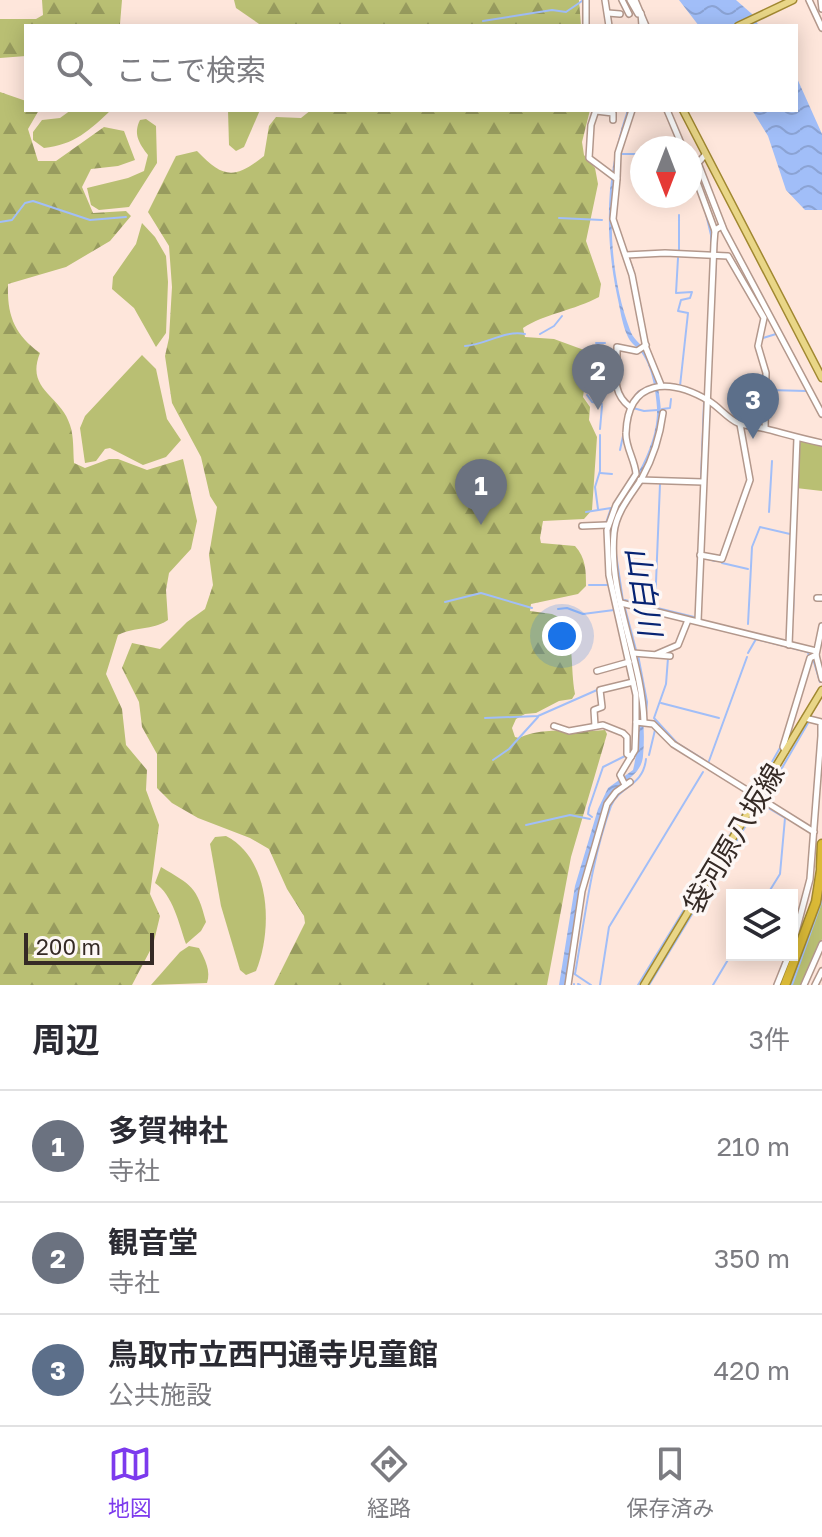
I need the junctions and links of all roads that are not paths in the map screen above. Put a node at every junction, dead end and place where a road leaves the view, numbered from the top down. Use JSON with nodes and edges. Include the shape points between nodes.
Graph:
{"nodes":[{"id":1,"x":586,"y":0,"type":"edge"},
{"id":2,"x":606,"y":0,"type":"edge"},
{"id":3,"x":622,"y":0,"type":"edge"},
{"id":4,"x":632,"y":0,"type":"edge"},
{"id":5,"x":793,"y":0,"type":"edge"},
{"id":6,"x":809,"y":0,"type":"edge"},
{"id":7,"x":821,"y":0,"type":"edge"},
{"id":8,"x":634,"y":8,"type":"junction"},
{"id":9,"x":822,"y":9,"type":"edge"},
{"id":10,"x":609,"y":13,"type":"junction"},
{"id":11,"x":641,"y":13,"type":"junction"},
{"id":12,"x":620,"y":14,"type":"dead end"},
{"id":13,"x":586,"y":24,"type":"edge"},
{"id":14,"x":609,"y":24,"type":"edge"},
{"id":15,"x":644,"y":24,"type":"edge"},
{"id":16,"x":742,"y":24,"type":"edge"},
{"id":17,"x":822,"y":28,"type":"edge"},
{"id":18,"x":596,"y":112,"type":"edge"},
{"id":19,"x":604,"y":112,"type":"edge"},
{"id":20,"x":631,"y":112,"type":"edge"},
{"id":21,"x":668,"y":112,"type":"edge"},
{"id":22,"x":684,"y":112,"type":"edge"},
{"id":23,"x":613,"y":120,"type":"dead end"},
{"id":24,"x":678,"y":136,"type":"edge"},
{"id":25,"x":705,"y":155,"type":"junction"},
{"id":26,"x":614,"y":177,"type":"junction"},
{"id":27,"x":702,"y":196,"type":"edge"},
{"id":28,"x":722,"y":226,"type":"junction"},
{"id":29,"x":715,"y":232,"type":"junction"},
{"id":30,"x":626,"y":255,"type":"junction"},
{"id":31,"x":713,"y":255,"type":"junction"},
{"id":32,"x":646,"y":345,"type":"junction"},
{"id":33,"x":822,"y":378,"type":"edge"},
{"id":34,"x":657,"y":386,"type":"junction"},
{"id":35,"x":707,"y":400,"type":"junction"},
{"id":36,"x":630,"y":407,"type":"junction"},
{"id":37,"x":663,"y":413,"type":"dead end"},
{"id":38,"x":822,"y":414,"type":"edge"},
{"id":39,"x":740,"y":424,"type":"junction"},
{"id":40,"x":765,"y":429,"type":"junction"},
{"id":41,"x":797,"y":438,"type":"junction"},
{"id":42,"x":822,"y":443,"type":"edge"},
{"id":43,"x":640,"y":480,"type":"junction"},
{"id":44,"x":703,"y":482,"type":"junction"},
{"id":45,"x":607,"y":525,"type":"junction"},
{"id":46,"x":582,"y":526,"type":"dead end"},
{"id":47,"x":700,"y":555,"type":"junction"},
{"id":48,"x":621,"y":603,"type":"junction"},
{"id":49,"x":688,"y":620,"type":"junction"},
{"id":50,"x":698,"y":621,"type":"junction"},
{"id":51,"x":822,"y":626,"type":"edge"},
{"id":52,"x":789,"y":645,"type":"junction"},
{"id":53,"x":816,"y":653,"type":"junction"},
{"id":54,"x":657,"y":654,"type":"junction"},
{"id":55,"x":630,"y":656,"type":"junction"},
{"id":56,"x":670,"y":656,"type":"dead end"},
{"id":57,"x":597,"y":671,"type":"dead end"},
{"id":58,"x":822,"y":679,"type":"edge"},
{"id":59,"x":633,"y":682,"type":"junction"},
{"id":60,"x":822,"y":690,"type":"edge"},
{"id":61,"x":805,"y":718,"type":"junction"},
{"id":62,"x":636,"y":722,"type":"junction"},
{"id":63,"x":644,"y":722,"type":"junction"},
{"id":64,"x":554,"y":726,"type":"dead end"},
{"id":65,"x":595,"y":726,"type":"junction"},
{"id":66,"x":785,"y":751,"type":"junction"},
{"id":67,"x":631,"y":757,"type":"junction"},
{"id":68,"x":756,"y":798,"type":"junction"},
{"id":69,"x":814,"y":832,"type":"junction"},
{"id":70,"x":822,"y":844,"type":"edge"},
{"id":71,"x":822,"y":864,"type":"edge"},
{"id":72,"x":821,"y":878,"type":"edge"},
{"id":73,"x":798,"y":924,"type":"edge"},
{"id":74,"x":822,"y":944,"type":"edge"},
{"id":75,"x":787,"y":961,"type":"edge"},
{"id":76,"x":822,"y":971,"type":"edge"},
{"id":77,"x":568,"y":985,"type":"edge"},
{"id":78,"x":644,"y":985,"type":"edge"},
{"id":79,"x":777,"y":985,"type":"edge"},
{"id":80,"x":785,"y":985,"type":"edge"},
{"id":81,"x":804,"y":985,"type":"edge"},
{"id":82,"x":815,"y":985,"type":"edge"}],
"edges":[{"from":1,"to":13,"type":"street"},
{"from":2,"to":10,"type":"street"},
{"from":3,"to":8,"type":"street","via":[[628,12]]},
{"from":4,"to":8,"type":"street"},
{"from":4,"to":11,"type":"street"},
{"from":5,"to":16,"type":"main road"},
{"from":6,"to":17,"type":"street"},
{"from":7,"to":9,"type":"street"},
{"from":8,"to":11,"type":"street"},
{"from":10,"to":12,"type":"street"},
{"from":10,"to":14,"type":"street"},
{"from":11,"to":15,"type":"street"},
{"from":18,"to":26,"type":"street","via":[[589,158]]},
{"from":19,"to":23,"type":"street","via":[[613,113]]},
{"from":20,"to":26,"type":"street"},
{"from":21,"to":24,"type":"street"},
{"from":22,"to":25,"type":"main road"},
{"from":25,"to":28,"type":"street","via":[[698,163]]},
{"from":25,"to":33,"type":"main road"},
{"from":26,"to":30,"type":"street","via":[[612,213]]},
{"from":27,"to":29,"type":"street"},
{"from":28,"to":29,"type":"street"},
{"from":28,"to":38,"type":"street"},
{"from":29,"to":31,"type":"street"},
{"from":30,"to":31,"type":"street"},
{"from":30,"to":32,"type":"street"},
{"from":31,"to":35,"type":"street"},
{"from":31,"to":40,"type":"street","via":[[728,256],[764,318],[758,347],[766,373]]},
{"from":32,"to":34,"type":"street"},
{"from":32,"to":36,"type":"street","via":[[637,351],[617,347],[614,382]]},
{"from":34,"to":35,"type":"street"},
{"from":34,"to":36,"type":"street","via":[[638,394]]},
{"from":35,"to":39,"type":"street"},
{"from":35,"to":44,"type":"street"},
{"from":36,"to":45,"type":"street","via":[[625,437],[636,474]]},
{"from":37,"to":43,"type":"street","via":[[656,447]]},
{"from":39,"to":40,"type":"street"},
{"from":39,"to":47,"type":"street","via":[[750,475],[747,491],[722,559]]},
{"from":40,"to":41,"type":"street"},
{"from":41,"to":42,"type":"street"},
{"from":41,"to":52,"type":"street"},
{"from":43,"to":44,"type":"street"},
{"from":43,"to":48,"type":"street","via":[[614,532]]},
{"from":44,"to":47,"type":"street"},
{"from":45,"to":46,"type":"street"},
{"from":45,"to":55,"type":"street","via":[[609,575]]},
{"from":47,"to":50,"type":"street"},
{"from":48,"to":49,"type":"street"},
{"from":48,"to":55,"type":"street"},
{"from":49,"to":50,"type":"street"},
{"from":49,"to":54,"type":"street","via":[[678,645]]},
{"from":50,"to":52,"type":"street"},
{"from":51,"to":53,"type":"street"},
{"from":52,"to":53,"type":"street"},
{"from":53,"to":58,"type":"street"},
{"from":53,"to":66,"type":"street","via":[[810,658]]},
{"from":54,"to":55,"type":"street"},
{"from":54,"to":56,"type":"street"},
{"from":55,"to":57,"type":"street"},
{"from":55,"to":59,"type":"street"},
{"from":55,"to":63,"type":"street","via":[[643,695]]},
{"from":59,"to":62,"type":"street"},
{"from":59,"to":65,"type":"street","via":[[600,690],[602,707],[594,710]]},
{"from":60,"to":61,"type":"main road","name":"袋河原八坂線"},
{"from":61,"to":66,"type":"main road","name":"袋河原八坂線"},
{"from":61,"to":69,"type":"street","via":[[822,724]]},
{"from":62,"to":63,"type":"street"},
{"from":62,"to":67,"type":"street"},
{"from":63,"to":68,"type":"street"},
{"from":64,"to":65,"type":"street","via":[[569,731]]},
{"from":65,"to":67,"type":"street","via":[[626,735]]},
{"from":66,"to":68,"type":"main road","name":"袋河原八坂線"},
{"from":67,"to":77,"type":"street","via":[[620,775],[627,783],[607,804],[587,873]]},
{"from":68,"to":69,"type":"street"},
{"from":68,"to":78,"type":"main road","name":"袋河原八坂線"},
{"from":69,"to":73,"type":"street","via":[[810,879]]},
{"from":70,"to":72,"type":"highway"},
{"from":71,"to":72,"type":"highway"},
{"from":72,"to":80,"type":"highway"},
{"from":74,"to":81,"type":"street"},
{"from":75,"to":79,"type":"street"},
{"from":76,"to":82,"type":"street"}]}
